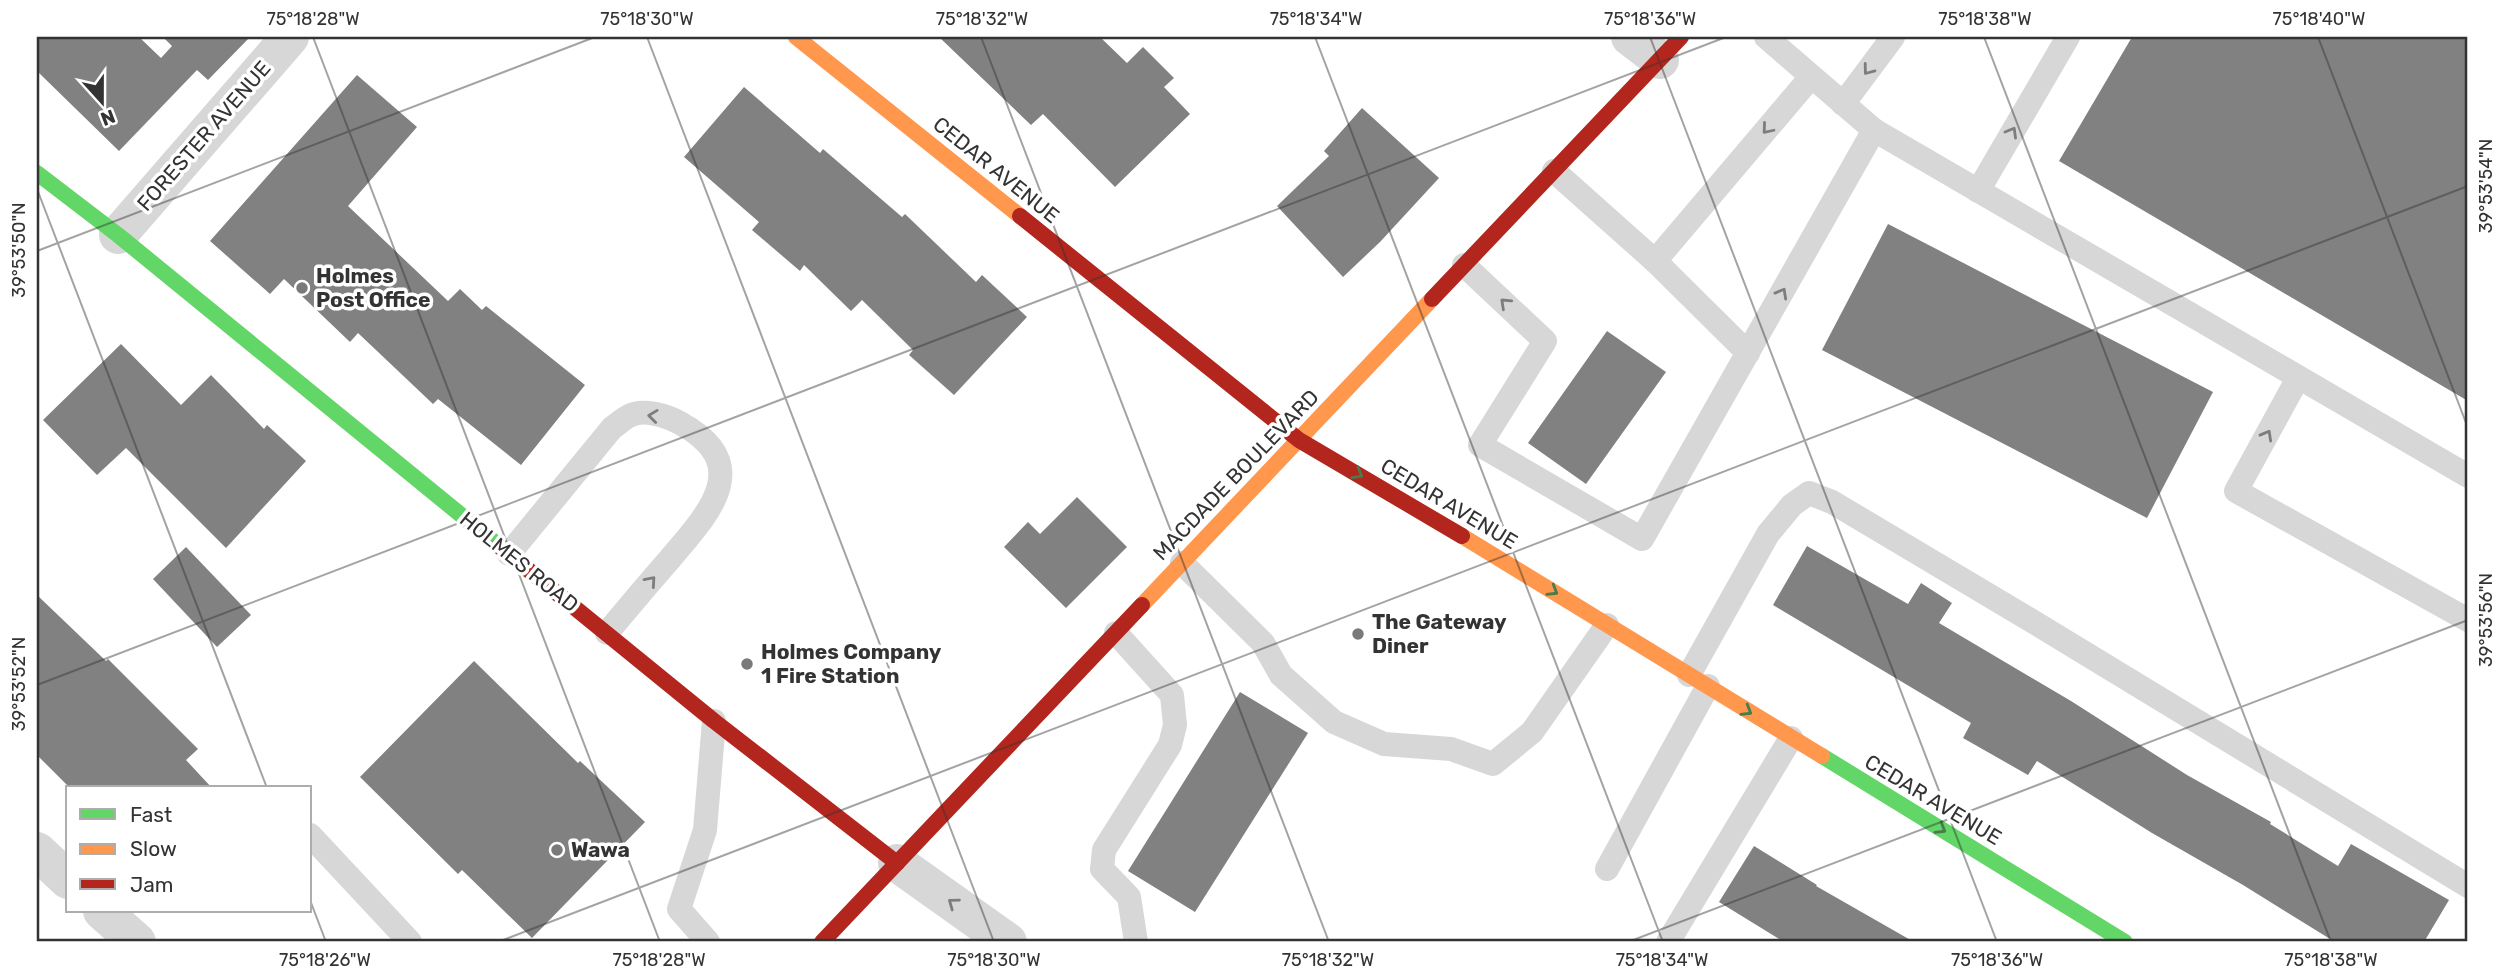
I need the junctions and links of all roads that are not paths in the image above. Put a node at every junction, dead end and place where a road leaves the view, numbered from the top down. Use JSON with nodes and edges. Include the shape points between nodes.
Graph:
{"nodes":[{"id":1,"x":290,"y":37,"type":"edge"},
{"id":2,"x":796,"y":37,"type":"edge"},
{"id":3,"x":1630,"y":37,"type":"edge"},
{"id":4,"x":1766,"y":37,"type":"edge"},
{"id":5,"x":1893,"y":37,"type":"edge"},
{"id":6,"x":2067,"y":37,"type":"edge"},
{"id":7,"x":1671,"y":48,"type":"edge"},
{"id":8,"x":1811,"y":77,"type":"junction"},
{"id":9,"x":1843,"y":104,"type":"junction"},
{"id":10,"x":1874,"y":130,"type":"junction"},
{"id":11,"x":1554,"y":171,"type":"junction"},
{"id":12,"x":37,"y":173,"type":"edge"},
{"id":13,"x":1978,"y":191,"type":"junction"},
{"id":14,"x":118,"y":235,"type":"junction"},
{"id":15,"x":1655,"y":261,"type":"junction"},
{"id":16,"x":1464,"y":265,"type":"junction"},
{"id":17,"x":1748,"y":353,"type":"junction"},
{"id":18,"x":2298,"y":378,"type":"junction"},
{"id":19,"x":1299,"y":440,"type":"junction"},
{"id":20,"x":2468,"y":476,"type":"edge"},
{"id":21,"x":509,"y":554,"type":"junction"},
{"id":22,"x":1182,"y":563,"type":"junction"},
{"id":23,"x":2468,"y":621,"type":"edge"},
{"id":24,"x":1607,"y":625,"type":"junction"},
{"id":25,"x":607,"y":633,"type":"junction"},
{"id":26,"x":1116,"y":633,"type":"junction"},
{"id":27,"x":1698,"y":680,"type":"junction"},
{"id":28,"x":714,"y":721,"type":"junction"},
{"id":29,"x":1791,"y":738,"type":"junction"},
{"id":30,"x":312,"y":837,"type":"edge"},
{"id":31,"x":37,"y":851,"type":"edge"},
{"id":32,"x":897,"y":863,"type":"junction"},
{"id":33,"x":1607,"y":869,"type":"dead end"},
{"id":34,"x":66,"y":878,"type":"edge"},
{"id":35,"x":2468,"y":886,"type":"edge"},
{"id":36,"x":103,"y":912,"type":"edge"},
{"id":37,"x":1004,"y":941,"type":"edge"},
{"id":38,"x":137,"y":942,"type":"edge"},
{"id":39,"x":410,"y":942,"type":"edge"},
{"id":40,"x":708,"y":942,"type":"edge"},
{"id":41,"x":822,"y":942,"type":"edge"},
{"id":42,"x":1136,"y":942,"type":"edge"},
{"id":43,"x":1668,"y":942,"type":"edge"},
{"id":44,"x":2125,"y":942,"type":"edge"}],
"edges":[{"from":1,"to":14,"type":"street","name":"FORESTER AVENUE"},
{"from":2,"to":19,"type":"street","name":"CEDAR AVENUE"},
{"from":3,"to":7,"type":"street"},
{"from":4,"to":8,"type":"lane"},
{"from":5,"to":9,"type":"lane","one_way":true},
{"from":13,"to":6,"type":"lane","one_way":true},
{"from":7,"to":11,"type":"street","name":"MACDADE BOULEVARD"},
{"from":8,"to":9,"type":"lane"},
{"from":8,"to":15,"type":"lane","one_way":true},
{"from":9,"to":10,"type":"lane"},
{"from":10,"to":13,"type":"lane"},
{"from":17,"to":10,"type":"lane","one_way":true},
{"from":11,"to":15,"type":"lane"},
{"from":11,"to":16,"type":"street","name":"MACDADE BOULEVARD"},
{"from":12,"to":14,"type":"street","name":"HOLMES ROAD"},
{"from":13,"to":18,"type":"lane"},
{"from":14,"to":21,"type":"street","name":"HOLMES ROAD"},
{"from":15,"to":17,"type":"lane"},
{"from":17,"to":16,"type":"lane","one_way":true,"via":[[1642,539],[1480,445],[1545,341]]},
{"from":16,"to":19,"type":"street","name":"MACDADE BOULEVARD"},
{"from":18,"to":20,"type":"lane"},
{"from":23,"to":18,"type":"lane","one_way":true,"via":[[2236,491]]},
{"from":19,"to":22,"type":"street","name":"MACDADE BOULEVARD"},
{"from":19,"to":24,"type":"street","name":"CEDAR AVENUE","one_way":true},
{"from":21,"to":25,"type":"street","name":"HOLMES ROAD"},
{"from":25,"to":21,"type":"lane","one_way":true,"via":[[706,517],[719,494],[721,473],[716,454],[701,438],[658,414],[632,414],[612,428]]},
{"from":22,"to":24,"type":"lane","via":[[1263,643],[1281,675],[1334,722],[1384,744],[1451,749],[1493,764],[1532,732]]},
{"from":22,"to":26,"type":"street","name":"MACDADE BOULEVARD"},
{"from":24,"to":27,"type":"street","name":"CEDAR AVENUE"},
{"from":25,"to":28,"type":"street","name":"HOLMES ROAD"},
{"from":26,"to":32,"type":"street","name":"MACDADE BOULEVARD"},
{"from":26,"to":42,"type":"lane","via":[[1172,695],[1175,725],[1170,745],[1104,850],[1102,869],[1129,897]]},
{"from":27,"to":29,"type":"street","name":"CEDAR AVENUE","one_way":true},
{"from":27,"to":33,"type":"lane"},
{"from":27,"to":35,"type":"lane","via":[[1768,534],[1792,505],[1809,493],[1832,502],[2037,624]]},
{"from":28,"to":32,"type":"street","name":"HOLMES ROAD"},
{"from":28,"to":40,"type":"lane","via":[[705,830],[679,909]]},
{"from":29,"to":43,"type":"lane"},
{"from":29,"to":44,"type":"street","name":"CEDAR AVENUE","one_way":true},
{"from":30,"to":39,"type":"lane"},
{"from":31,"to":34,"type":"street"},
{"from":37,"to":32,"type":"street","name":"HOLMES ROAD","one_way":true},
{"from":32,"to":41,"type":"street","name":"MACDADE BOULEVARD"},
{"from":36,"to":38,"type":"street"}]}
